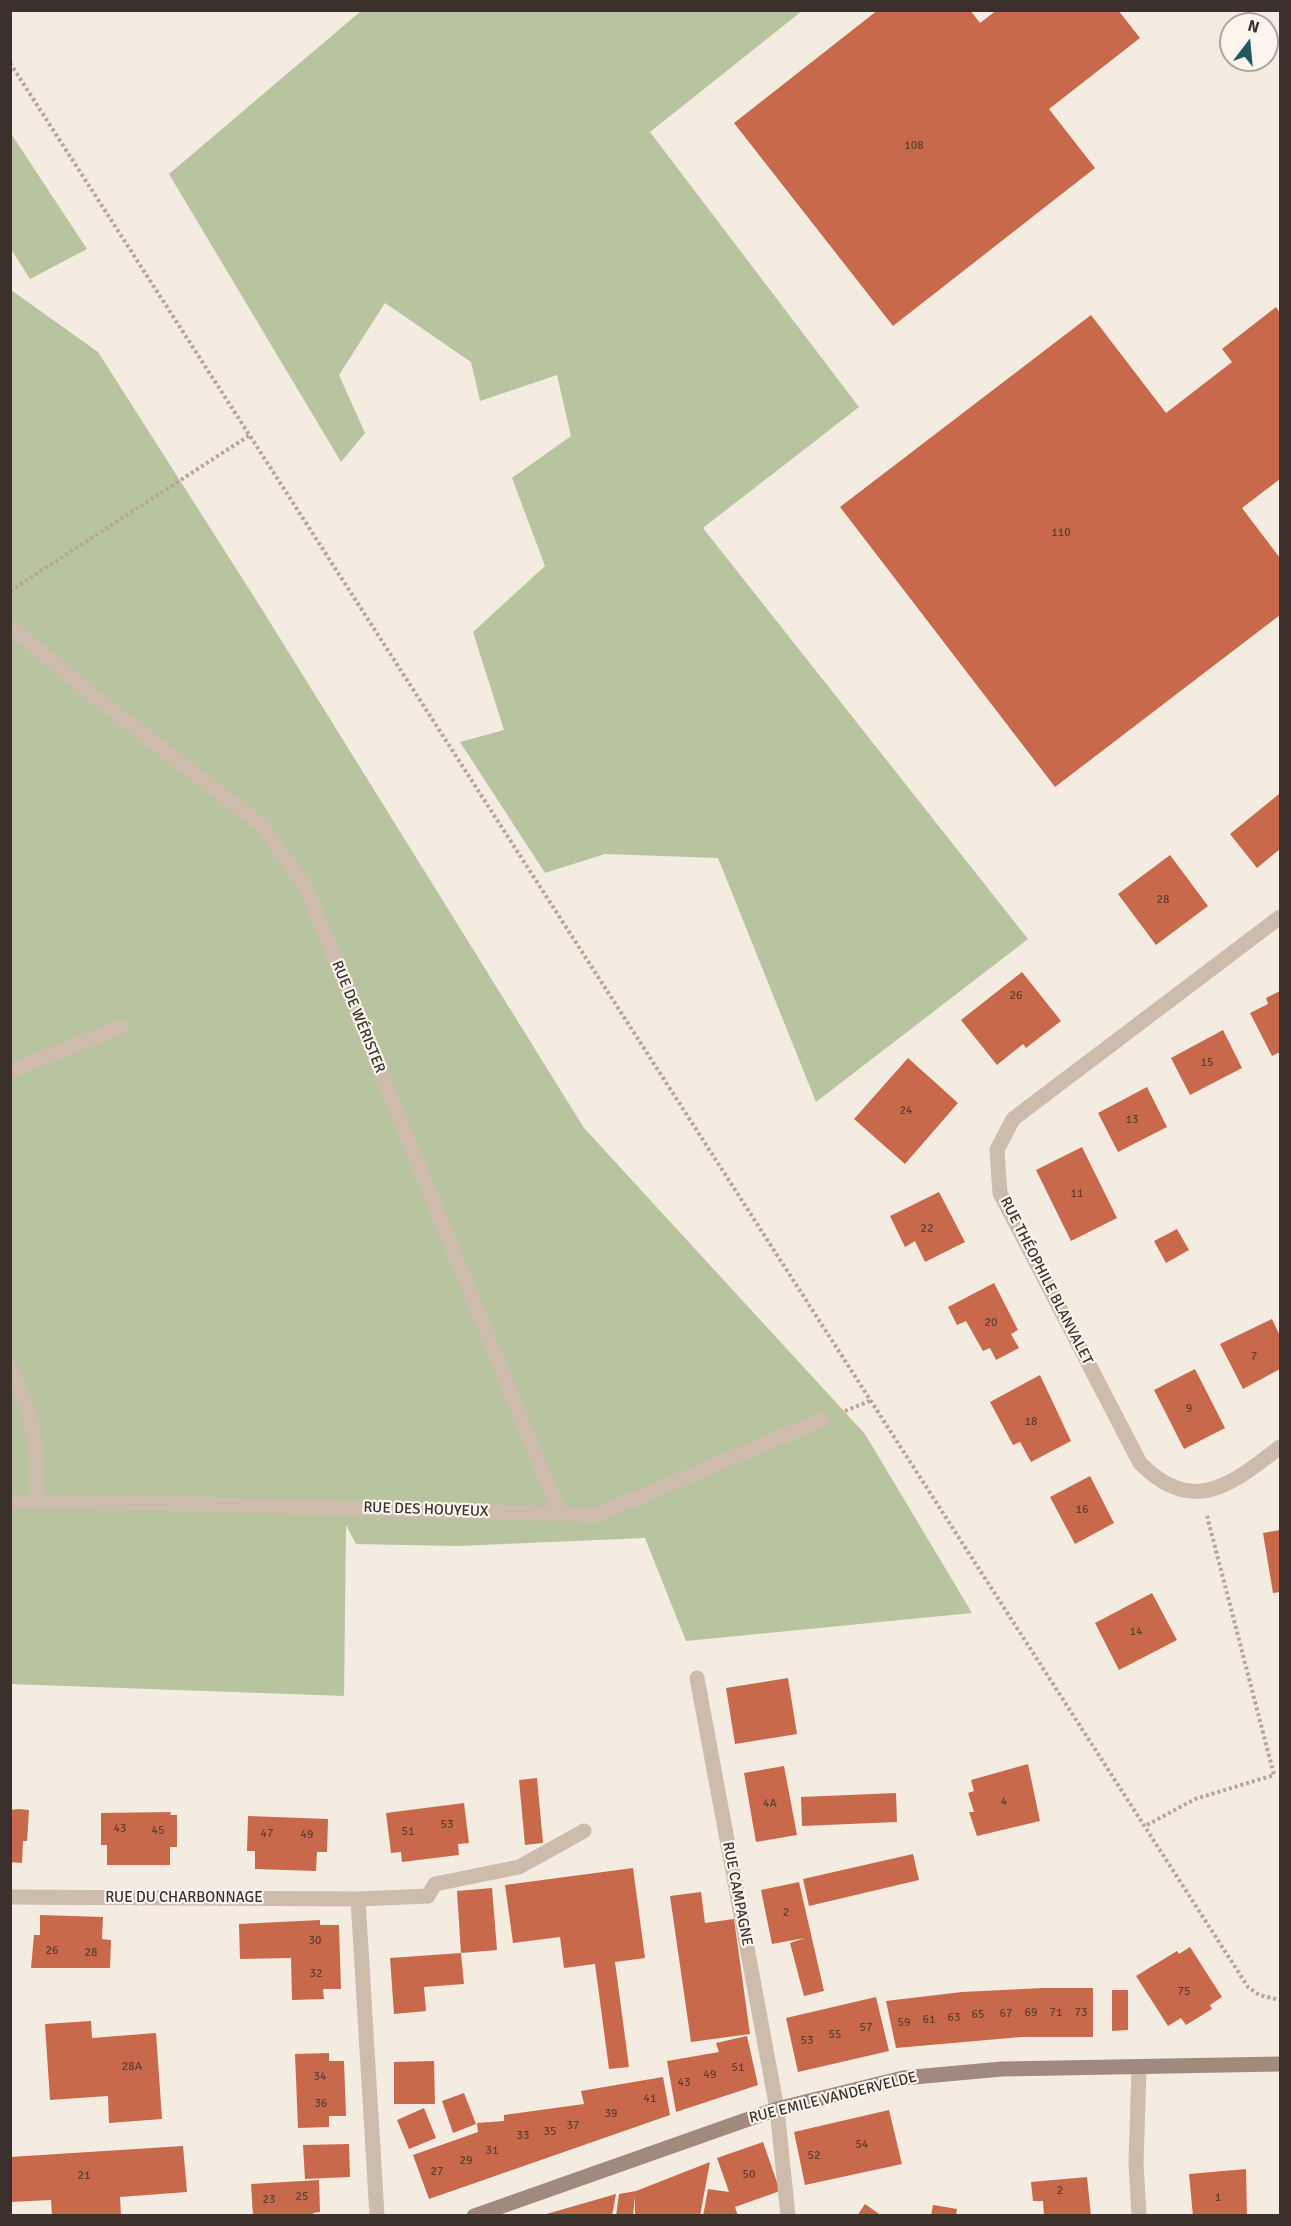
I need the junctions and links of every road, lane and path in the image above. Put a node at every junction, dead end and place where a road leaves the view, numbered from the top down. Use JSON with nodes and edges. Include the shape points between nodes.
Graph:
{"nodes":[{"id":1,"x":10,"y":63,"type":"edge"},
{"id":2,"x":250,"y":435,"type":"junction"},
{"id":3,"x":10,"y":591,"type":"edge"},
{"id":4,"x":10,"y":626,"type":"edge"},
{"id":5,"x":1281,"y":917,"type":"edge"},
{"id":6,"x":121,"y":1027,"type":"dead end"},
{"id":7,"x":10,"y":1071,"type":"edge"},
{"id":8,"x":10,"y":1366,"type":"edge"},
{"id":9,"x":822,"y":1420,"type":"dead end"},
{"id":10,"x":1281,"y":1447,"type":"edge"},
{"id":11,"x":1200,"y":1492,"type":"junction"},
{"id":12,"x":10,"y":1502,"type":"edge"},
{"id":13,"x":37,"y":1503,"type":"junction"},
{"id":14,"x":560,"y":1514,"type":"junction"},
{"id":15,"x":697,"y":1678,"type":"dead end"},
{"id":16,"x":1147,"y":1825,"type":"junction"},
{"id":17,"x":584,"y":1831,"type":"dead end"},
{"id":18,"x":10,"y":1897,"type":"edge"},
{"id":19,"x":358,"y":1899,"type":"junction"},
{"id":20,"x":1281,"y":2000,"type":"edge"},
{"id":21,"x":1281,"y":2064,"type":"edge"},
{"id":22,"x":1139,"y":2068,"type":"junction"},
{"id":23,"x":777,"y":2109,"type":"junction"},
{"id":24,"x":791,"y":2214,"type":"edge"},
{"id":25,"x":377,"y":2216,"type":"edge"},
{"id":26,"x":474,"y":2216,"type":"edge"},
{"id":27,"x":1140,"y":2216,"type":"edge"}],
"edges":[{"from":1,"to":2,"type":"path"},
{"from":2,"to":3,"type":"path"},
{"from":2,"to":16,"type":"path"},
{"from":4,"to":14,"type":"street","name":"RUE DE WÉRISTER","via":[[96,698],[264,827],[307,890]]},
{"from":5,"to":11,"type":"street","name":"RUE THÉOPHILE BLANVALET","via":[[1013,1119],[997,1150],[1000,1193],[1140,1463],[1157,1480],[1177,1489]]},
{"from":6,"to":7,"type":"street"},
{"from":8,"to":13,"type":"street","via":[[30,1414],[37,1458]]},
{"from":9,"to":14,"type":"street","name":"RUE DES HOUYEUX","via":[[596,1515]]},
{"from":10,"to":11,"type":"street","name":"RUE THÉOPHILE BLANVALET","via":[[1224,1486]]},
{"from":11,"to":16,"type":"path","via":[[1274,1774],[1195,1799]]},
{"from":12,"to":13,"type":"street","name":"RUE DES HOUYEUX"},
{"from":13,"to":14,"type":"street","name":"RUE DES HOUYEUX"},
{"from":15,"to":23,"type":"street","name":"RUE CAMPAGNE"},
{"from":16,"to":20,"type":"path","via":[[1248,1987],[1259,1995]]},
{"from":17,"to":19,"type":"street","name":"RUE DU CHARBONNAGE","via":[[519,1867],[435,1884],[428,1896]]},
{"from":18,"to":19,"type":"street","name":"RUE DU CHARBONNAGE"},
{"from":19,"to":25,"type":"street"},
{"from":21,"to":22,"type":"main road","name":"RUE EMILE VANDERVELDE"},
{"from":22,"to":23,"type":"main road","name":"RUE EMILE VANDERVELDE","via":[[1002,2069],[928,2075]]},
{"from":22,"to":27,"type":"street","via":[[1136,2163]]},
{"from":23,"to":24,"type":"street","name":"RUE CAMPAGNE"},
{"from":23,"to":26,"type":"main road","name":"RUE EMILE VANDERVELDE"}]}
